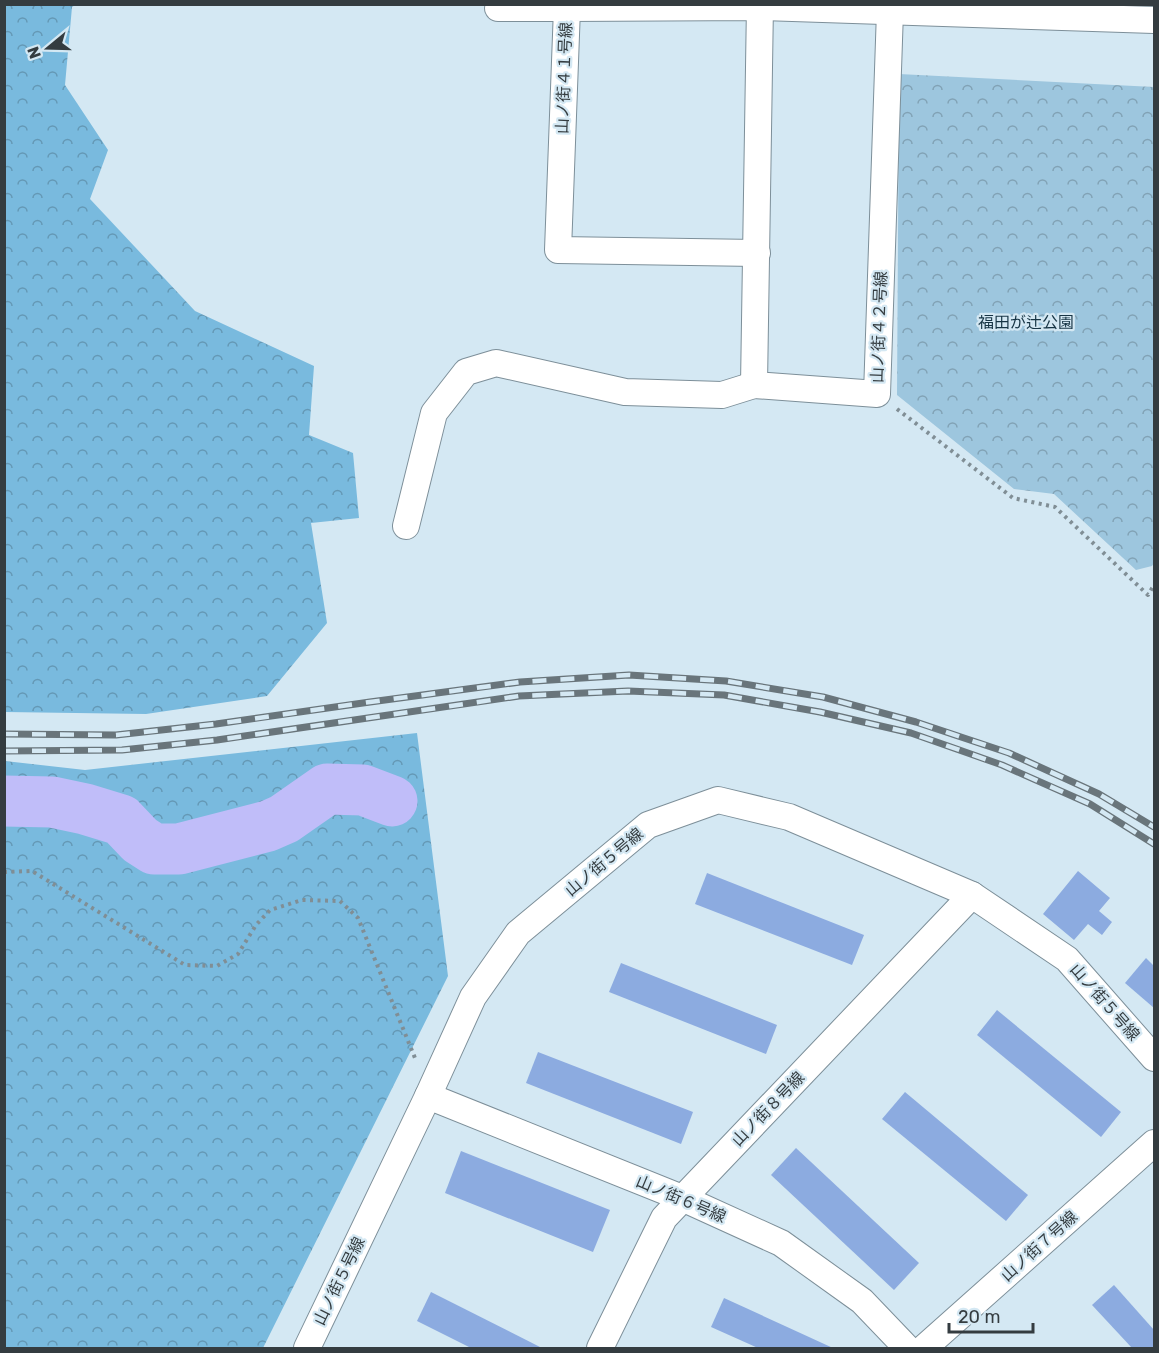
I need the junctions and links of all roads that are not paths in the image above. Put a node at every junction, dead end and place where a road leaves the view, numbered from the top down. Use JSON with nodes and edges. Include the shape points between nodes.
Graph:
{"nodes":[{"id":1,"x":760,"y":6,"type":"edge"},
{"id":2,"x":498,"y":8,"type":"dead end"},
{"id":3,"x":567,"y":8,"type":"junction"},
{"id":4,"x":890,"y":11,"type":"junction"},
{"id":5,"x":1155,"y":20,"type":"edge"},
{"id":6,"x":757,"y":253,"type":"junction"},
{"id":7,"x":754,"y":386,"type":"junction"},
{"id":8,"x":406,"y":526,"type":"dead end"},
{"id":9,"x":972,"y":895,"type":"junction"},
{"id":10,"x":1155,"y":1058,"type":"edge"},
{"id":11,"x":428,"y":1095,"type":"junction"},
{"id":12,"x":1155,"y":1143,"type":"edge"},
{"id":13,"x":682,"y":1198,"type":"junction"},
{"id":14,"x":307,"y":1348,"type":"edge"},
{"id":15,"x":600,"y":1348,"type":"edge"},
{"id":16,"x":907,"y":1348,"type":"edge"},
{"id":17,"x":924,"y":1348,"type":"edge"}],
"edges":[{"from":1,"to":3,"type":"street","name":"山ノ街４１号線"},
{"from":1,"to":4,"type":"street","name":"山ノ街４１号線"},
{"from":1,"to":6,"type":"street"},
{"from":2,"to":3,"type":"street"},
{"from":3,"to":6,"type":"street","name":"山ノ街４１号線","via":[[558,250]]},
{"from":4,"to":5,"type":"street","name":"山ノ街４１号線"},
{"from":4,"to":7,"type":"street","name":"山ノ街４２号線","via":[[877,394]]},
{"from":6,"to":7,"type":"street"},
{"from":7,"to":8,"type":"street","name":"山ノ街４２号線","via":[[722,395],[625,393],[496,363],[466,372],[434,413]]},
{"from":9,"to":10,"type":"street","name":"山ノ街５号線","via":[[1067,958]]},
{"from":9,"to":11,"type":"street","name":"山ノ街５号線","via":[[789,817],[718,800],[648,825],[518,933],[473,998]]},
{"from":9,"to":13,"type":"street","name":"山ノ街８号線"},
{"from":11,"to":13,"type":"street","name":"山ノ街６号線"},
{"from":11,"to":14,"type":"street","name":"山ノ街５号線"},
{"from":12,"to":17,"type":"street","name":"山ノ街７号線"},
{"from":13,"to":15,"type":"street","name":"山ノ街８号線","via":[[664,1218]]},
{"from":13,"to":16,"type":"street","name":"山ノ街６号線","via":[[781,1243],[862,1301]]}]}
